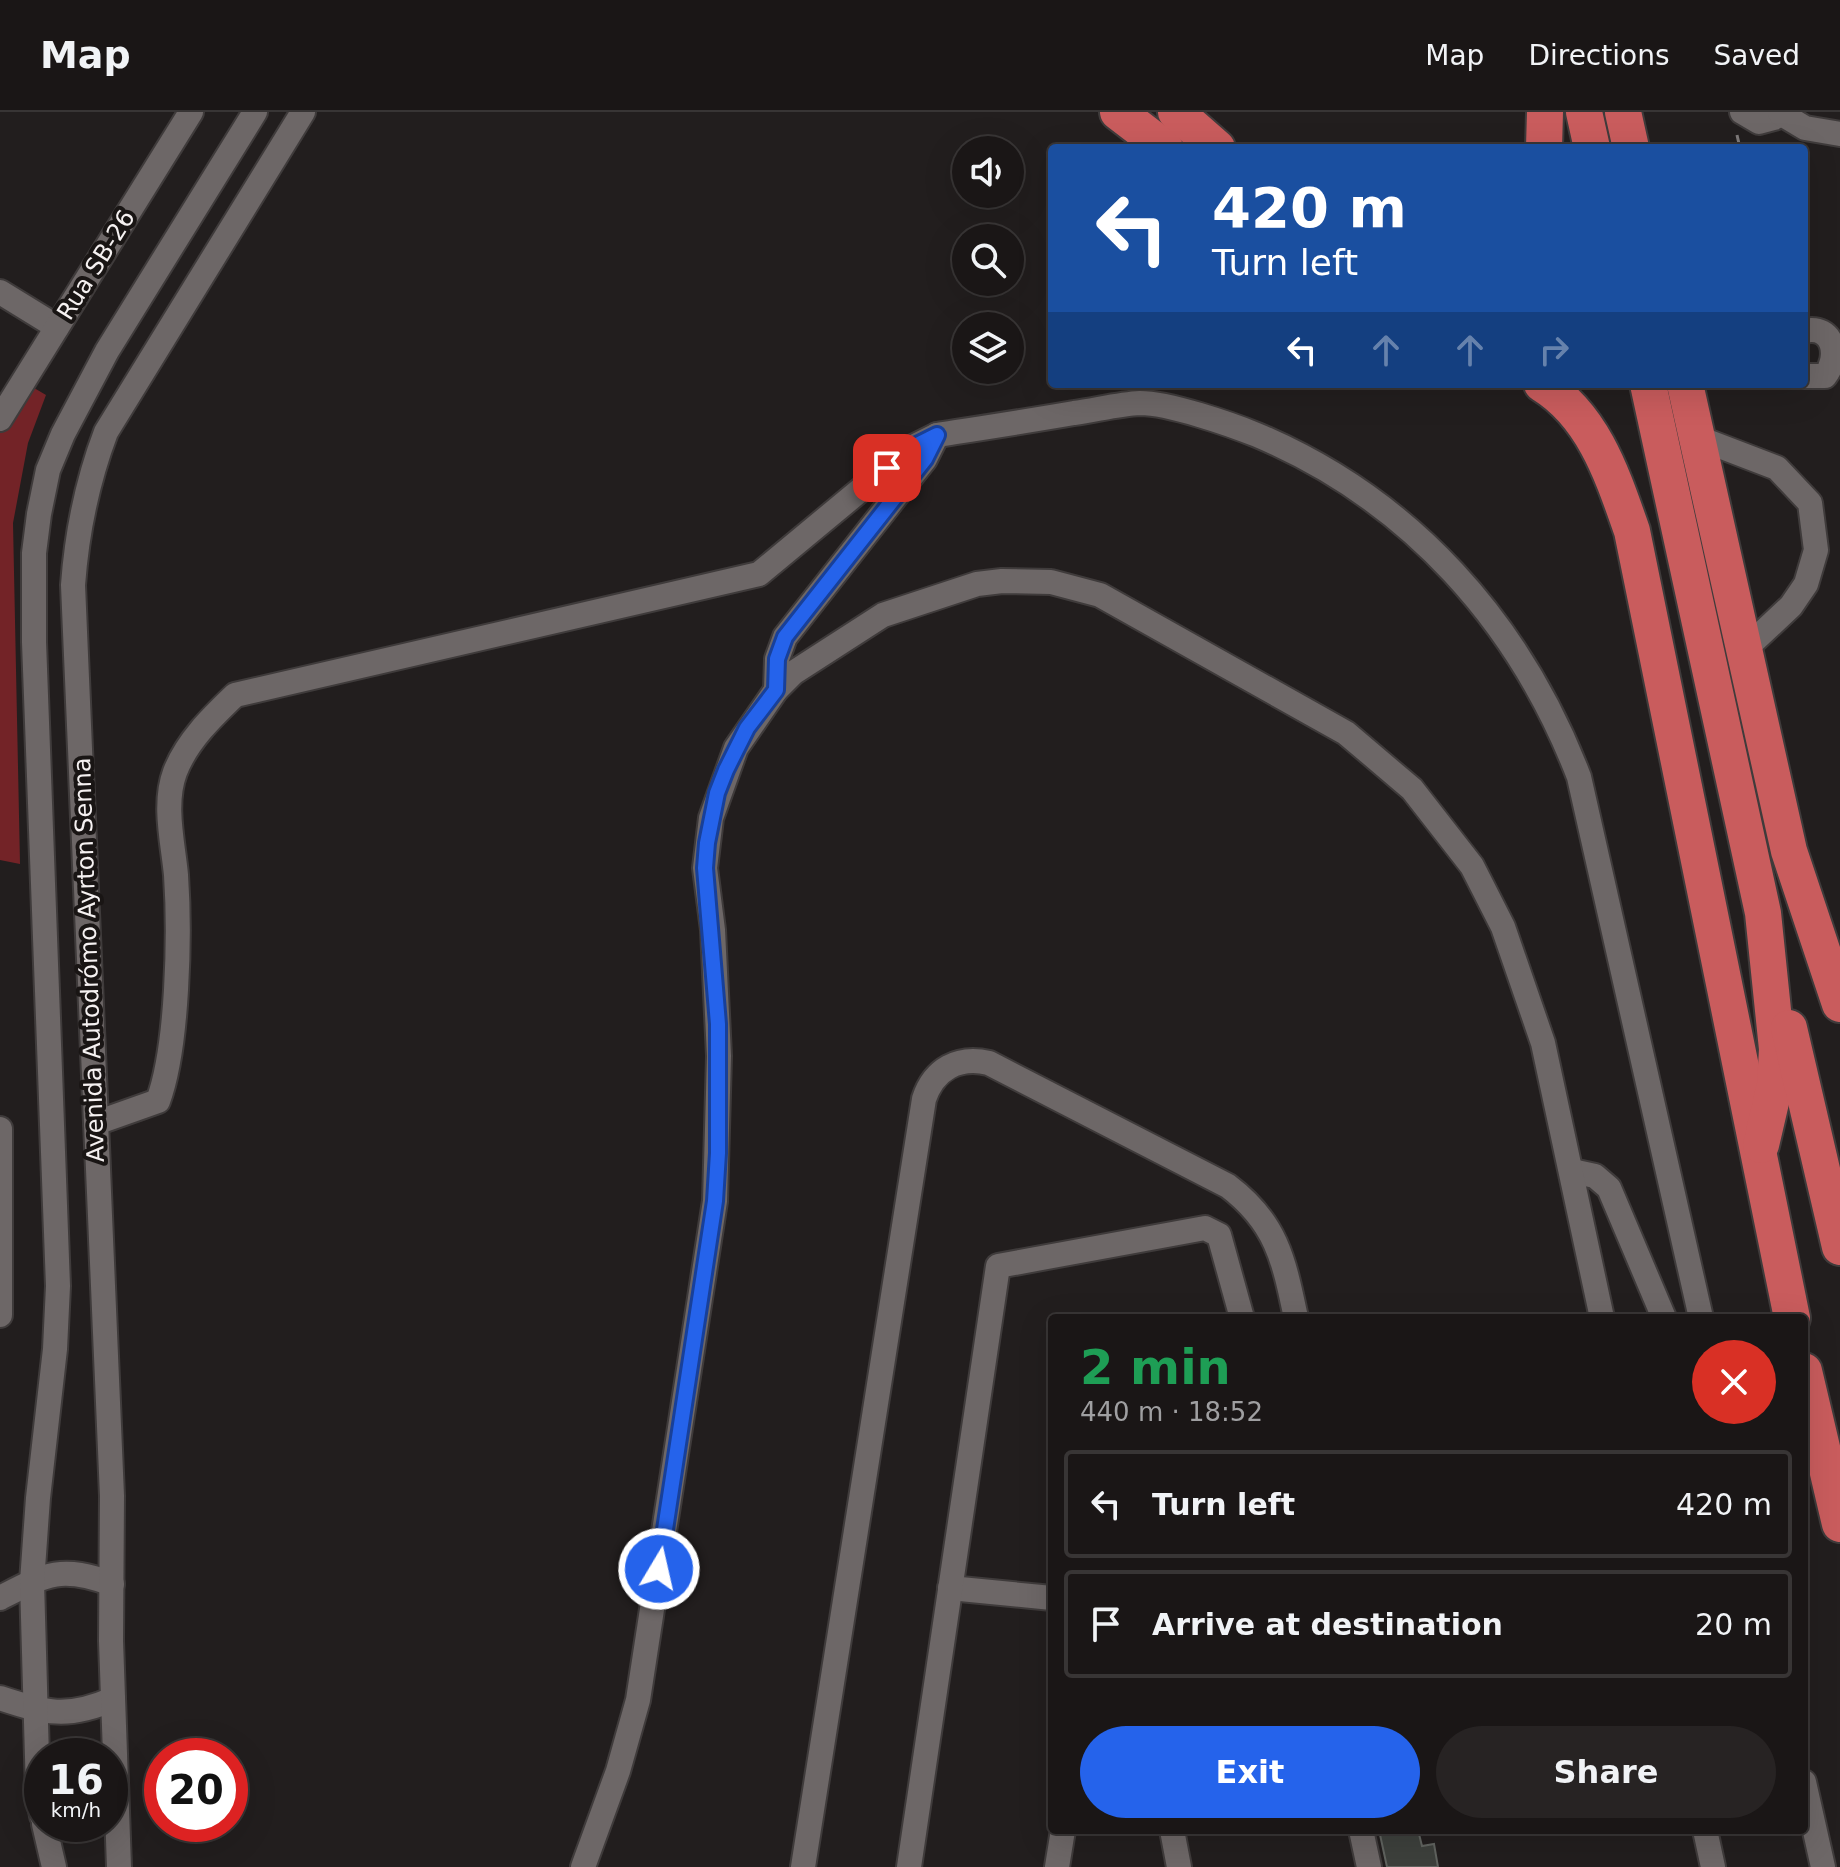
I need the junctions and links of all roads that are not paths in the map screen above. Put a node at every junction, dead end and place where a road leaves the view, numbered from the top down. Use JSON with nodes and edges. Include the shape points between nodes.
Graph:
{"nodes":[{"id":1,"x":191,"y":112,"type":"edge"},
{"id":2,"x":255,"y":112,"type":"edge"},
{"id":3,"x":303,"y":112,"type":"edge"},
{"id":4,"x":1118,"y":112,"type":"edge"},
{"id":5,"x":1176,"y":112,"type":"edge"},
{"id":6,"x":1545,"y":112,"type":"edge"},
{"id":7,"x":1584,"y":112,"type":"edge"},
{"id":8,"x":1623,"y":112,"type":"edge"},
{"id":9,"x":1742,"y":112,"type":"edge"},
{"id":10,"x":1780,"y":113,"type":"edge"},
{"id":11,"x":1840,"y":134,"type":"edge"},
{"id":12,"x":1160,"y":144,"type":"edge"},
{"id":13,"x":1212,"y":144,"type":"edge"},
{"id":14,"x":1544,"y":144,"type":"edge"},
{"id":15,"x":1591,"y":144,"type":"edge"},
{"id":16,"x":1630,"y":144,"type":"edge"},
{"id":17,"x":0,"y":292,"type":"edge"},
{"id":18,"x":57,"y":327,"type":"junction"},
{"id":19,"x":1808,"y":331,"type":"edge"},
{"id":20,"x":1836,"y":373,"type":"edge"},
{"id":21,"x":1808,"y":377,"type":"edge"},
{"id":22,"x":1546,"y":388,"type":"edge"},
{"id":23,"x":1649,"y":388,"type":"edge"},
{"id":24,"x":1686,"y":388,"type":"edge"},
{"id":25,"x":0,"y":419,"type":"edge"},
{"id":26,"x":937,"y":435,"type":"junction"},
{"id":27,"x":1696,"y":437,"type":"junction"},
{"id":28,"x":1743,"y":651,"type":"junction"},
{"id":29,"x":776,"y":690,"type":"junction"},
{"id":30,"x":1763,"y":913,"type":"junction"},
{"id":31,"x":1840,"y":1004,"type":"edge"},
{"id":32,"x":96,"y":1123,"type":"junction"},
{"id":33,"x":0,"y":1129,"type":"edge"},
{"id":34,"x":1758,"y":1162,"type":"junction"},
{"id":35,"x":1572,"y":1171,"type":"junction"},
{"id":36,"x":1840,"y":1247,"type":"edge"},
{"id":37,"x":1241,"y":1314,"type":"edge"},
{"id":38,"x":1295,"y":1314,"type":"edge"},
{"id":39,"x":1601,"y":1314,"type":"edge"},
{"id":40,"x":1662,"y":1314,"type":"edge"},
{"id":41,"x":1700,"y":1314,"type":"edge"},
{"id":42,"x":1791,"y":1314,"type":"edge"},
{"id":43,"x":0,"y":1315,"type":"edge"},
{"id":44,"x":1808,"y":1388,"type":"edge"},
{"id":45,"x":1840,"y":1524,"type":"edge"},
{"id":46,"x":32,"y":1582,"type":"junction"},
{"id":47,"x":112,"y":1584,"type":"junction"},
{"id":48,"x":950,"y":1588,"type":"junction"},
{"id":49,"x":0,"y":1598,"type":"edge"},
{"id":50,"x":1048,"y":1598,"type":"edge"},
{"id":51,"x":0,"y":1698,"type":"edge"},
{"id":52,"x":113,"y":1699,"type":"junction"},
{"id":53,"x":37,"y":1710,"type":"junction"},
{"id":54,"x":37,"y":1738,"type":"edge"},
{"id":55,"x":1808,"y":1800,"type":"edge"},
{"id":56,"x":1062,"y":1834,"type":"edge"},
{"id":57,"x":1173,"y":1834,"type":"edge"},
{"id":58,"x":1362,"y":1834,"type":"edge"},
{"id":59,"x":1706,"y":1834,"type":"edge"},
{"id":60,"x":48,"y":1842,"type":"edge"},
{"id":61,"x":54,"y":1867,"type":"edge"},
{"id":62,"x":119,"y":1867,"type":"edge"},
{"id":63,"x":583,"y":1867,"type":"edge"},
{"id":64,"x":803,"y":1867,"type":"edge"},
{"id":65,"x":909,"y":1867,"type":"edge"},
{"id":66,"x":1057,"y":1867,"type":"edge"},
{"id":67,"x":1179,"y":1867,"type":"edge"},
{"id":68,"x":1369,"y":1867,"type":"edge"},
{"id":69,"x":1713,"y":1867,"type":"edge"},
{"id":70,"x":1823,"y":1867,"type":"edge"}],
"edges":[{"from":1,"to":18,"type":"street","name":"Rua SB-26"},
{"from":2,"to":46,"type":"street","name":"Avenida Autodrómo Ayrton Senna","via":[[80,400],[48,470],[39,514],[34,642],[58,1286]]},
{"from":3,"to":32,"type":"street","name":"Avenida Autodrómo Ayrton Senna","via":[[123,401],[106,432],[83,504],[73,585]]},
{"from":4,"to":12,"type":"highway"},
{"from":5,"to":13,"type":"highway"},
{"from":6,"to":14,"type":"highway"},
{"from":7,"to":15,"type":"highway"},
{"from":8,"to":16,"type":"highway"},
{"from":9,"to":10,"type":"street","via":[[1759,122]]},
{"from":10,"to":11,"type":"street","via":[[1805,128]]},
{"from":17,"to":18,"type":"street"},
{"from":18,"to":25,"type":"street","name":"Rua SB-26"},
{"from":19,"to":20,"type":"street","via":[[1821,330],[1835,340]]},
{"from":20,"to":21,"type":"street"},
{"from":22,"to":34,"type":"highway","via":[[1589,428],[1632,531]]},
{"from":23,"to":30,"type":"highway"},
{"from":24,"to":27,"type":"highway"},
{"from":26,"to":29,"type":"street","via":[[925,459],[785,637],[777,659]]},
{"from":26,"to":32,"type":"street","via":[[911,448],[759,574],[235,695],[196,736],[175,772],[170,798],[175,987],[166,1078],[158,1101]]},
{"from":26,"to":41,"type":"street","via":[[1142,403],[1212,418],[1290,450],[1372,499],[1430,547],[1475,595],[1529,670],[1579,777]]},
{"from":27,"to":28,"type":"highway"},
{"from":27,"to":28,"type":"street","via":[[1777,468],[1810,503],[1816,550],[1806,584],[1791,606]]},
{"from":28,"to":31,"type":"highway","via":[[1789,851]]},
{"from":29,"to":35,"type":"street","via":[[793,673],[883,615],[977,584],[1027,580],[1076,587],[1124,605],[1346,733],[1432,810],[1489,896],[1543,1043]]},
{"from":29,"to":63,"type":"street","via":[[736,748],[711,818],[705,868],[719,1056],[715,1201],[638,1700]]},
{"from":30,"to":34,"type":"highway","via":[[1777,1049]]},
{"from":30,"to":36,"type":"highway"},
{"from":32,"to":47,"type":"street","name":"Avenida Autodrómo Ayrton Senna"},
{"from":33,"to":43,"type":"street"},
{"from":34,"to":42,"type":"highway"},
{"from":35,"to":39,"type":"street"},
{"from":35,"to":40,"type":"street","via":[[1595,1176],[1609,1188]]},
{"from":37,"to":48,"type":"street","via":[[1219,1235],[1205,1228],[998,1266]]},
{"from":38,"to":64,"type":"street","via":[[1274,1238],[1254,1209],[1228,1186],[989,1063],[957,1062],[939,1073],[924,1099]]},
{"from":44,"to":45,"type":"highway"},
{"from":46,"to":47,"type":"street","via":[[68,1573]]},
{"from":46,"to":49,"type":"street"},
{"from":46,"to":53,"type":"street","name":"Avenida Autodrómo Ayrton Senna"},
{"from":47,"to":52,"type":"street","name":"Avenida Autodrómo Ayrton Senna"},
{"from":48,"to":50,"type":"street"},
{"from":48,"to":65,"type":"street"},
{"from":51,"to":53,"type":"street"},
{"from":52,"to":53,"type":"street","via":[[61,1714]]},
{"from":52,"to":62,"type":"street","name":"Avenida Autodrómo Ayrton Senna"},
{"from":53,"to":54,"type":"street","name":"Avenida Autodrómo Ayrton Senna"},
{"from":55,"to":70,"type":"street"},
{"from":56,"to":66,"type":"street"},
{"from":57,"to":67,"type":"street"},
{"from":58,"to":68,"type":"street"},
{"from":59,"to":69,"type":"street"},
{"from":60,"to":61,"type":"street"}]}
